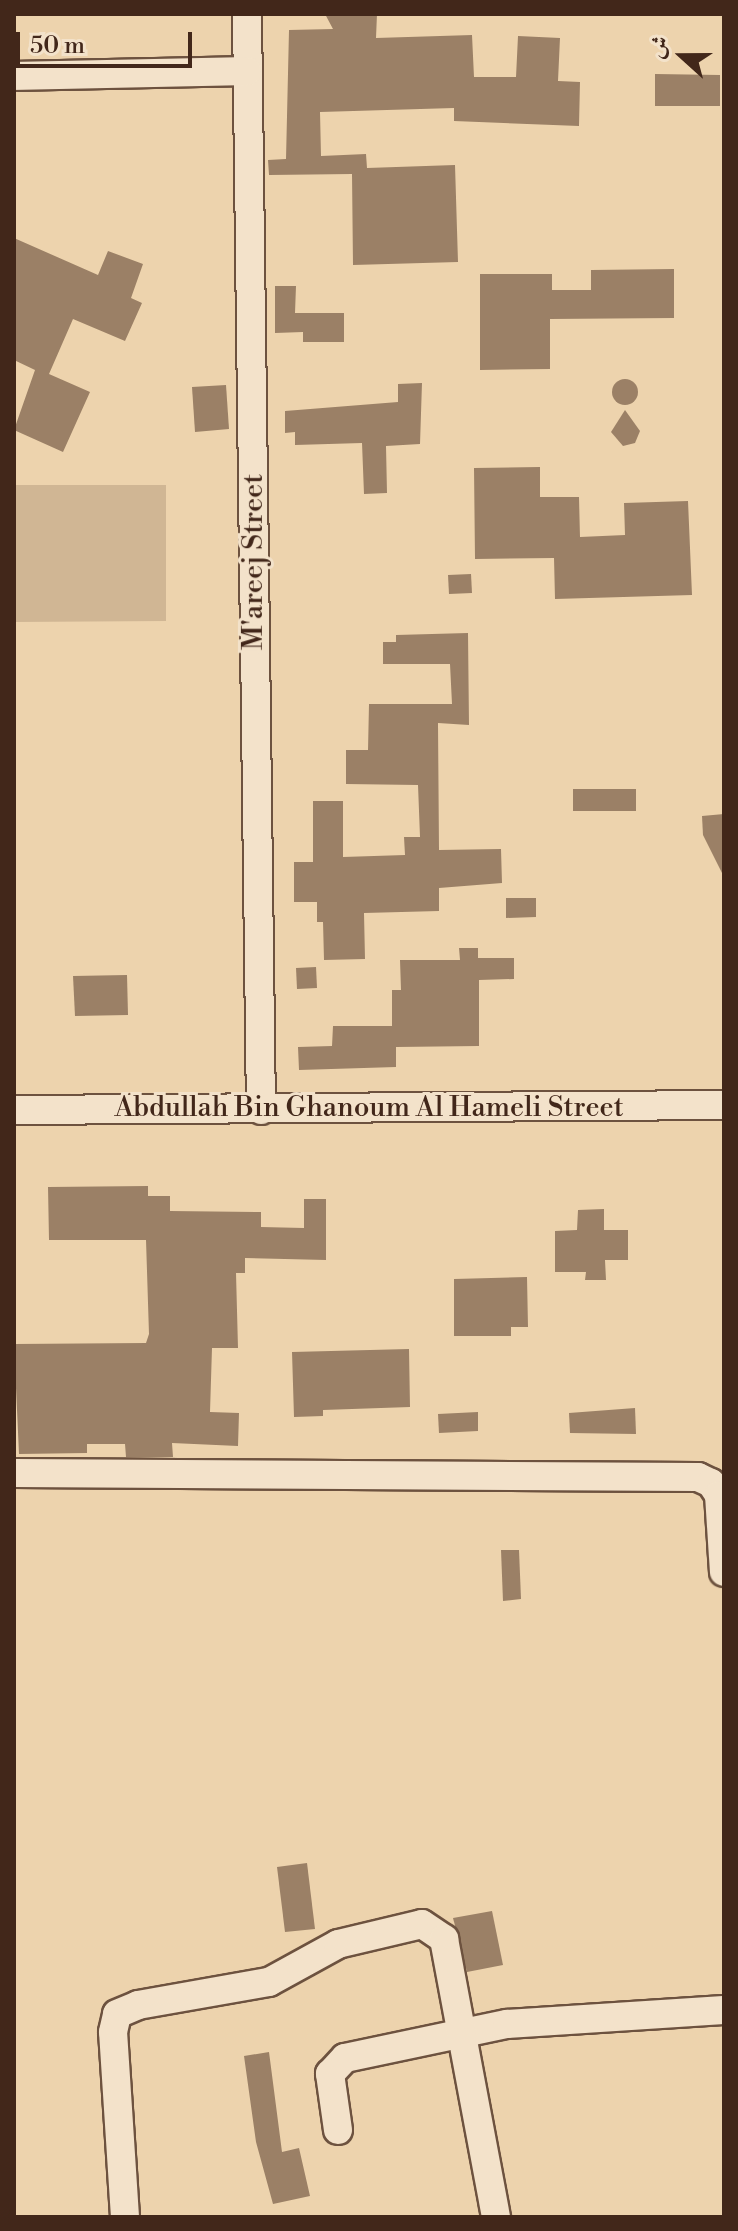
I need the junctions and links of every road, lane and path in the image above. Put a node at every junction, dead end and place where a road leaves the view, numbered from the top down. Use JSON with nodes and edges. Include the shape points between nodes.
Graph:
{"nodes":[{"id":1,"x":247,"y":14,"type":"edge"},
{"id":2,"x":247,"y":71,"type":"junction"},
{"id":3,"x":14,"y":76,"type":"edge"},
{"id":4,"x":724,"y":1105,"type":"edge"},
{"id":5,"x":14,"y":1110,"type":"edge"},
{"id":6,"x":261,"y":1110,"type":"junction"},
{"id":7,"x":14,"y":1473,"type":"edge"},
{"id":8,"x":724,"y":1572,"type":"edge"},
{"id":9,"x":724,"y":2010,"type":"edge"},
{"id":10,"x":461,"y":2030,"type":"junction"},
{"id":11,"x":338,"y":2130,"type":"dead end"},
{"id":12,"x":125,"y":2217,"type":"edge"},
{"id":13,"x":496,"y":2217,"type":"edge"}],
"edges":[{"from":1,"to":2,"type":"street","name":"M'areej Street"},
{"from":2,"to":3,"type":"street"},
{"from":2,"to":6,"type":"street","name":"M'areej Street"},
{"from":4,"to":6,"type":"street","name":"Abdullah Bin Ghanoum Al Hameli Street"},
{"from":5,"to":6,"type":"street","name":"Abdullah Bin Ghanoum Al Hameli Street"},
{"from":7,"to":8,"type":"street","via":[[698,1477],[719,1495]]},
{"from":9,"to":10,"type":"street"},
{"from":10,"to":11,"type":"street","via":[[340,2060],[329,2081]]},
{"from":10,"to":12,"type":"street","via":[[444,1939],[422,1924],[338,1944],[269,1982],[125,2008],[113,2023]]},
{"from":10,"to":13,"type":"street"}]}
